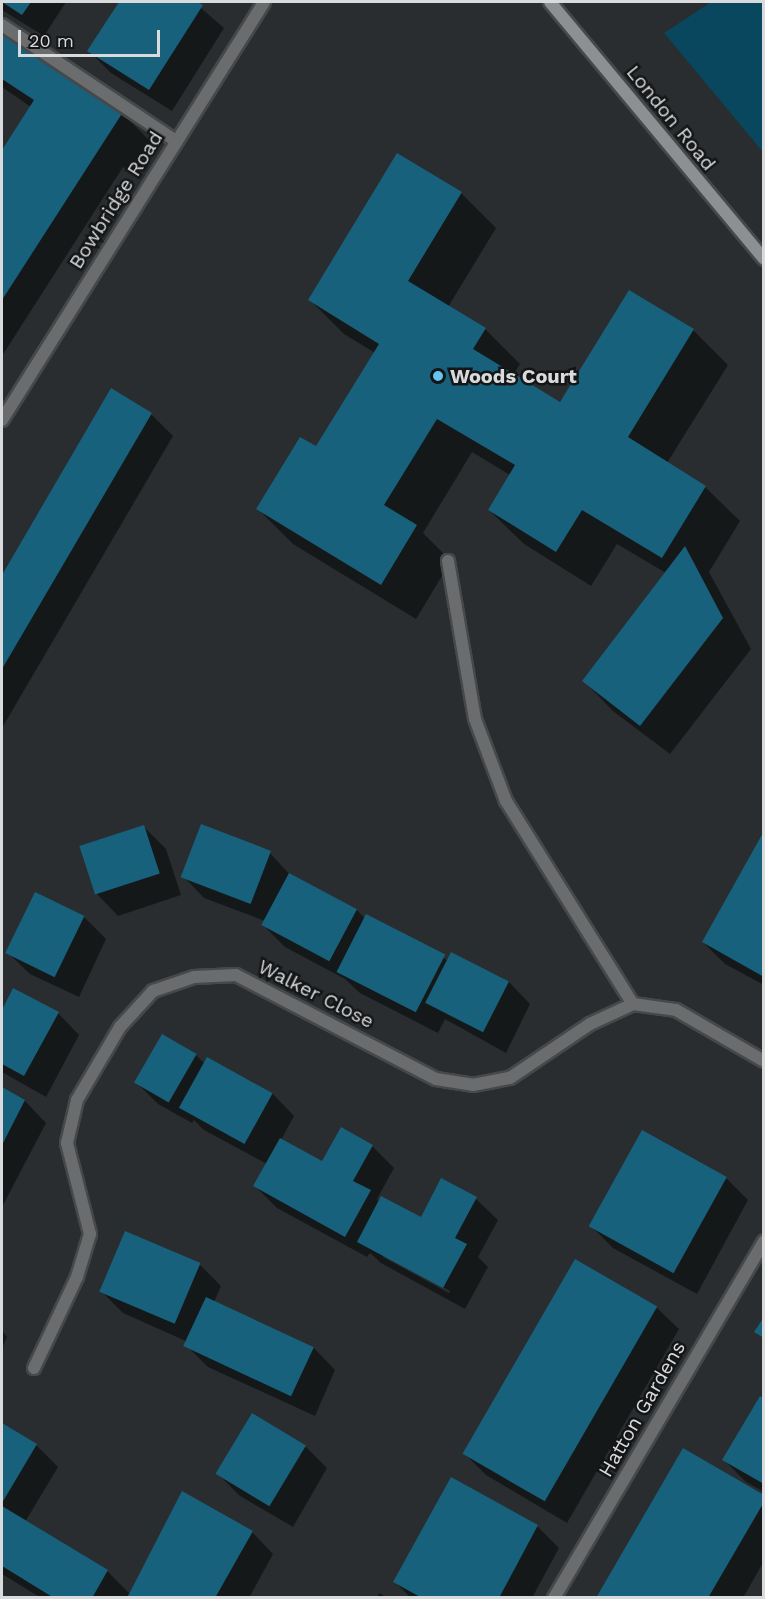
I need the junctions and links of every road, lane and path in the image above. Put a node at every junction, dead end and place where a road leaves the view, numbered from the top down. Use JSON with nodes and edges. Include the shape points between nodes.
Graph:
{"nodes":[{"id":1,"x":264,"y":2,"type":"edge"},
{"id":2,"x":550,"y":2,"type":"edge"},
{"id":3,"x":2,"y":25,"type":"edge"},
{"id":4,"x":176,"y":141,"type":"junction"},
{"id":5,"x":764,"y":259,"type":"edge"},
{"id":6,"x":2,"y":420,"type":"edge"},
{"id":7,"x":448,"y":561,"type":"dead end"},
{"id":8,"x":633,"y":1004,"type":"junction"},
{"id":9,"x":764,"y":1061,"type":"edge"},
{"id":10,"x":764,"y":1241,"type":"edge"},
{"id":11,"x":34,"y":1368,"type":"dead end"},
{"id":12,"x":554,"y":1598,"type":"edge"}],
"edges":[{"from":1,"to":4,"type":"street","name":"Bowbridge Road"},
{"from":2,"to":5,"type":"main road","name":"London Road"},
{"from":3,"to":4,"type":"street"},
{"from":4,"to":6,"type":"street","name":"Bowbridge Road"},
{"from":7,"to":8,"type":"street","via":[[474,719],[506,801]]},
{"from":8,"to":9,"type":"street","via":[[676,1010]]},
{"from":8,"to":11,"type":"street","name":"Walker Close","via":[[590,1024],[510,1078],[473,1085],[436,1079],[236,975],[194,976],[153,991],[120,1027],[77,1100],[68,1143],[90,1234],[77,1277]]},
{"from":10,"to":12,"type":"street","name":"Hatton Gardens"}]}
